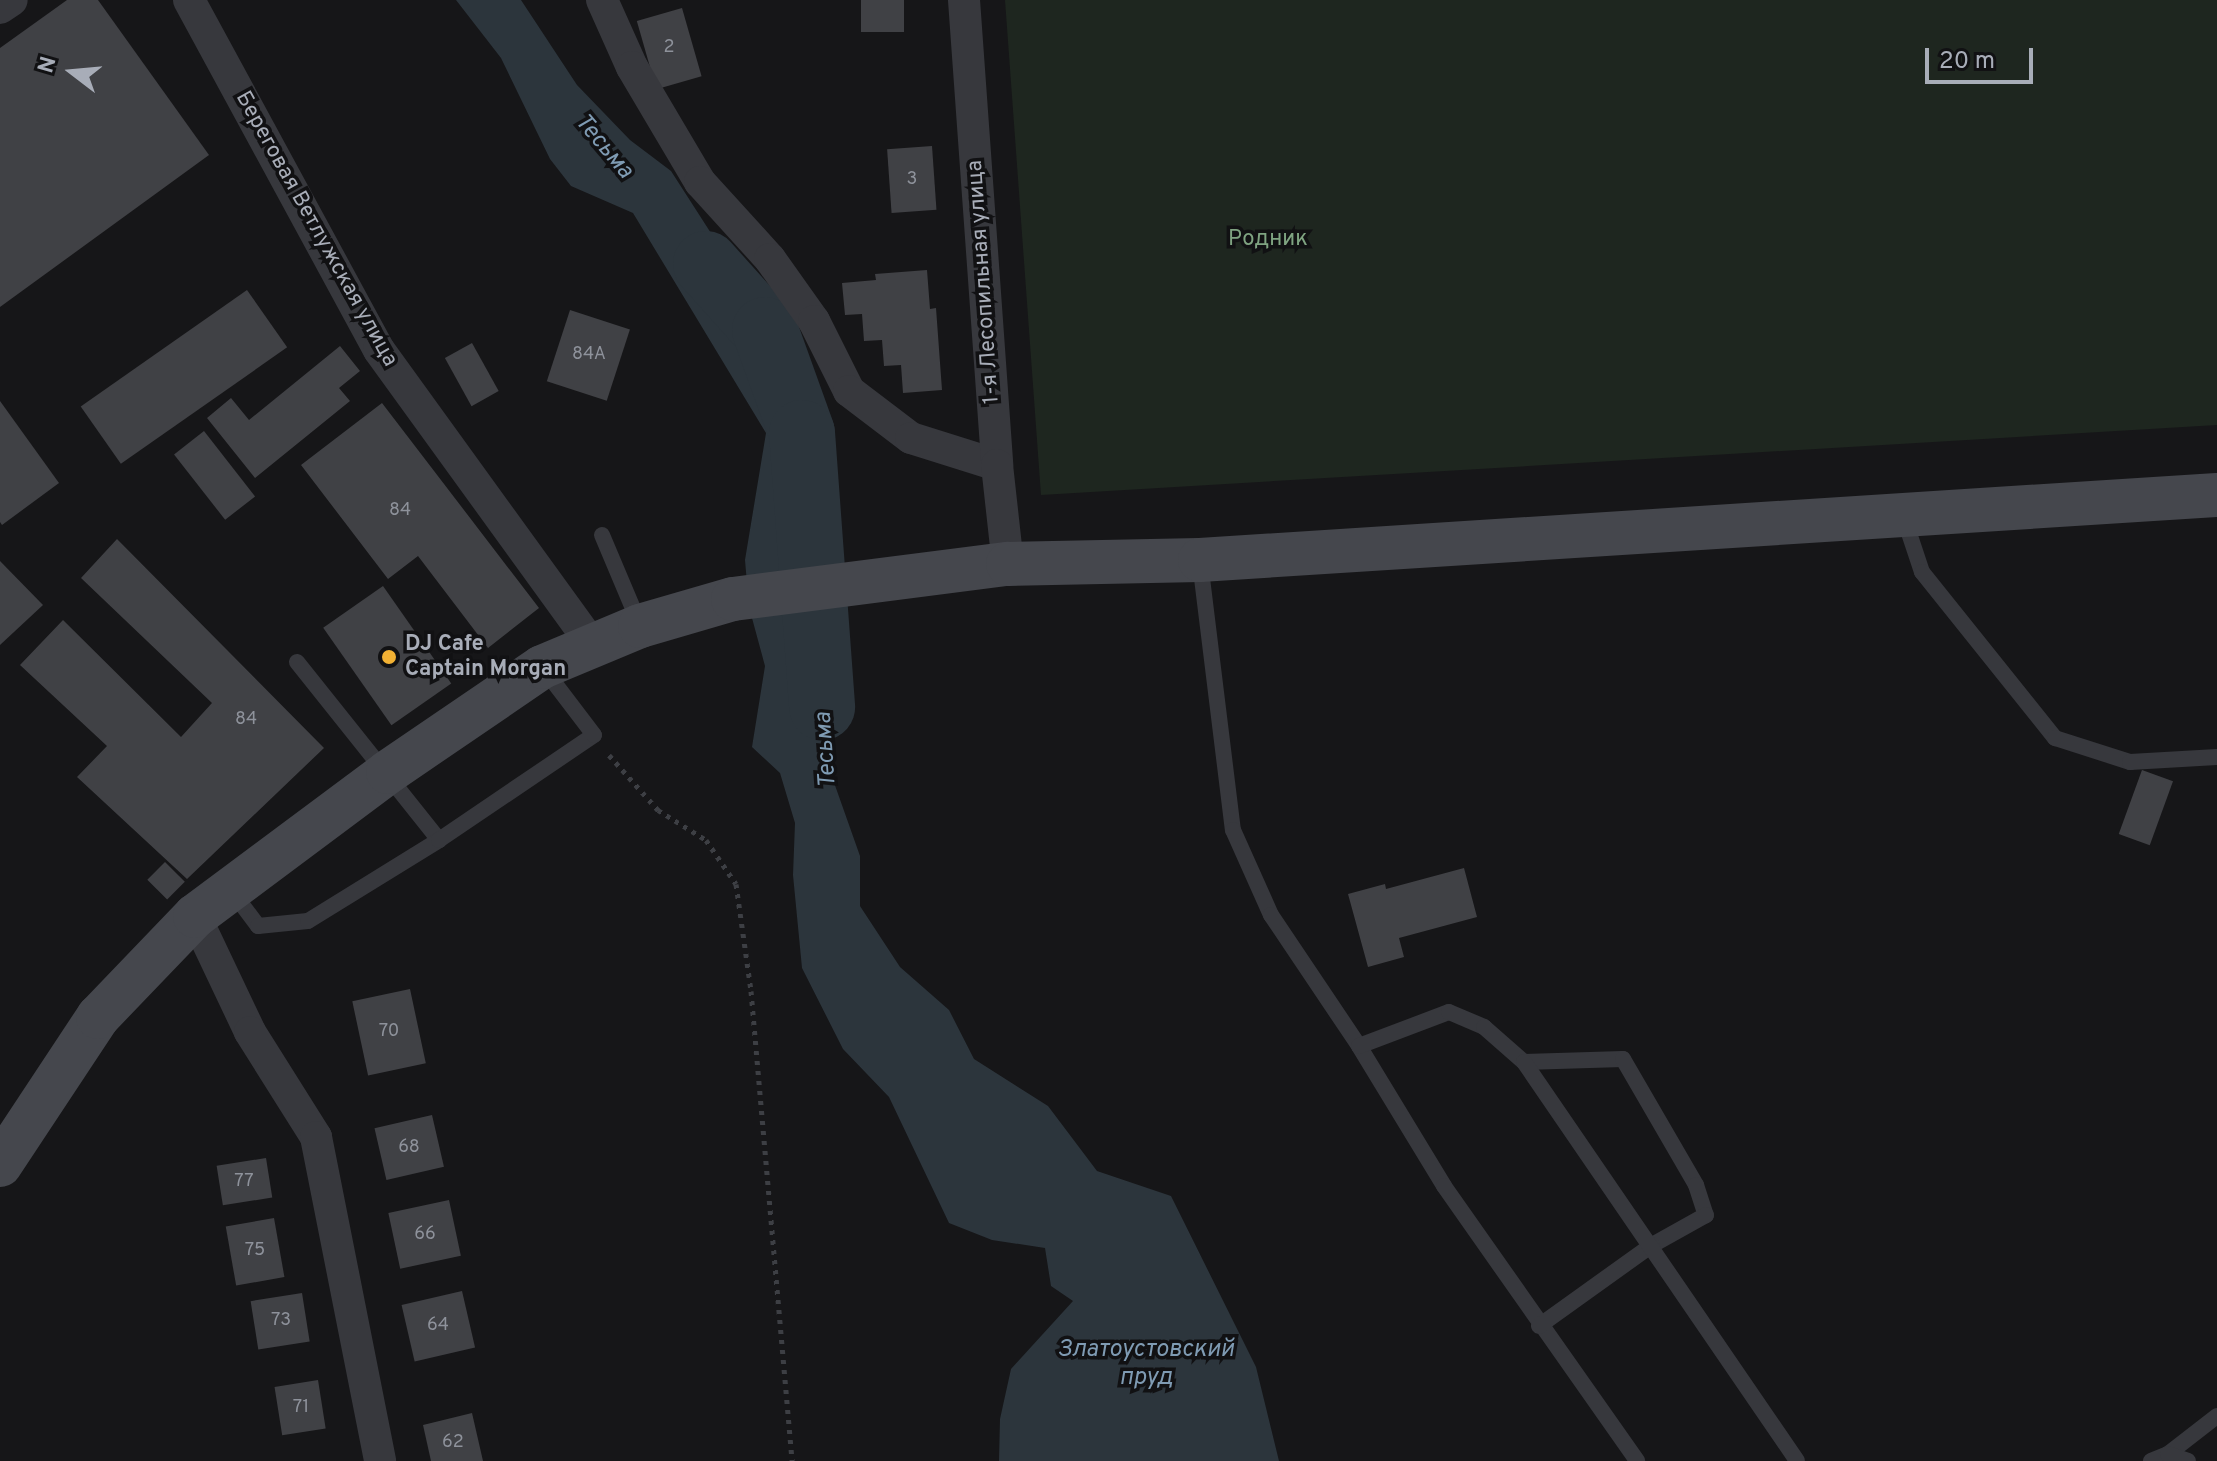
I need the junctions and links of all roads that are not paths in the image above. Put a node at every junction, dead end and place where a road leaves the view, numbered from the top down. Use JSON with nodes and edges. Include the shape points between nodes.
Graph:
{"nodes":[{"id":1,"x":12,"y":0,"type":"edge"},
{"id":2,"x":189,"y":0,"type":"edge"},
{"id":3,"x":602,"y":0,"type":"edge"},
{"id":4,"x":964,"y":0,"type":"edge"},
{"id":5,"x":0,"y":8,"type":"edge"},
{"id":6,"x":997,"y":465,"type":"junction"},
{"id":7,"x":2217,"y":495,"type":"edge"},
{"id":8,"x":1903,"y":513,"type":"junction"},
{"id":9,"x":602,"y":535,"type":"dead end"},
{"id":10,"x":1200,"y":560,"type":"junction"},
{"id":11,"x":1008,"y":564,"type":"junction"},
{"id":12,"x":640,"y":626,"type":"junction"},
{"id":13,"x":593,"y":646,"type":"junction"},
{"id":14,"x":297,"y":662,"type":"dead end"},
{"id":15,"x":542,"y":667,"type":"junction"},
{"id":16,"x":2217,"y":757,"type":"edge"},
{"id":17,"x":388,"y":772,"type":"junction"},
{"id":18,"x":439,"y":840,"type":"junction"},
{"id":19,"x":230,"y":889,"type":"junction"},
{"id":20,"x":195,"y":916,"type":"junction"},
{"id":21,"x":1359,"y":1046,"type":"junction"},
{"id":22,"x":1524,"y":1062,"type":"junction"},
{"id":23,"x":0,"y":1165,"type":"edge"},
{"id":24,"x":1652,"y":1245,"type":"junction"},
{"id":25,"x":1539,"y":1326,"type":"junction"},
{"id":26,"x":2217,"y":1416,"type":"edge"},
{"id":27,"x":2168,"y":1454,"type":"junction"},
{"id":28,"x":380,"y":1461,"type":"edge"},
{"id":29,"x":1637,"y":1461,"type":"edge"},
{"id":30,"x":1797,"y":1461,"type":"edge"},
{"id":31,"x":2151,"y":1461,"type":"edge"},
{"id":32,"x":2188,"y":1461,"type":"edge"}],
"edges":[{"from":1,"to":5,"type":"street"},
{"from":2,"to":13,"type":"street","name":"Береговая Ветлужская улица","via":[[379,350]]},
{"from":3,"to":6,"type":"street","via":[[632,67],[700,182],[779,271],[814,321],[849,391],[911,438]]},
{"from":4,"to":6,"type":"street","name":"1-я Лесопильная улица"},
{"from":6,"to":11,"type":"street","name":"1-я Лесопильная улица"},
{"from":7,"to":8,"type":"main road"},
{"from":8,"to":10,"type":"main road"},
{"from":8,"to":16,"type":"lane","via":[[1922,572],[2055,738],[2130,762]]},
{"from":9,"to":12,"type":"lane"},
{"from":10,"to":11,"type":"main road"},
{"from":10,"to":21,"type":"lane","via":[[1233,830],[1271,915]]},
{"from":11,"to":12,"type":"main road","via":[[733,599]]},
{"from":12,"to":13,"type":"main road"},
{"from":13,"to":15,"type":"main road"},
{"from":14,"to":17,"type":"lane"},
{"from":15,"to":17,"type":"main road"},
{"from":15,"to":18,"type":"lane","via":[[594,735]]},
{"from":17,"to":18,"type":"lane"},
{"from":17,"to":19,"type":"main road"},
{"from":18,"to":19,"type":"lane","via":[[308,921],[258,926]]},
{"from":19,"to":20,"type":"main road"},
{"from":20,"to":23,"type":"main road","via":[[98,1017]]},
{"from":20,"to":28,"type":"street","via":[[250,1032],[316,1137]]},
{"from":21,"to":22,"type":"lane","via":[[1449,1012],[1484,1027]]},
{"from":21,"to":25,"type":"lane","via":[[1444,1186]]},
{"from":22,"to":24,"type":"lane"},
{"from":22,"to":24,"type":"lane","via":[[1623,1059],[1696,1185],[1706,1215]]},
{"from":24,"to":25,"type":"lane"},
{"from":24,"to":30,"type":"lane"},
{"from":25,"to":29,"type":"lane"},
{"from":26,"to":27,"type":"lane"},
{"from":27,"to":31,"type":"lane"},
{"from":27,"to":32,"type":"lane"}]}
